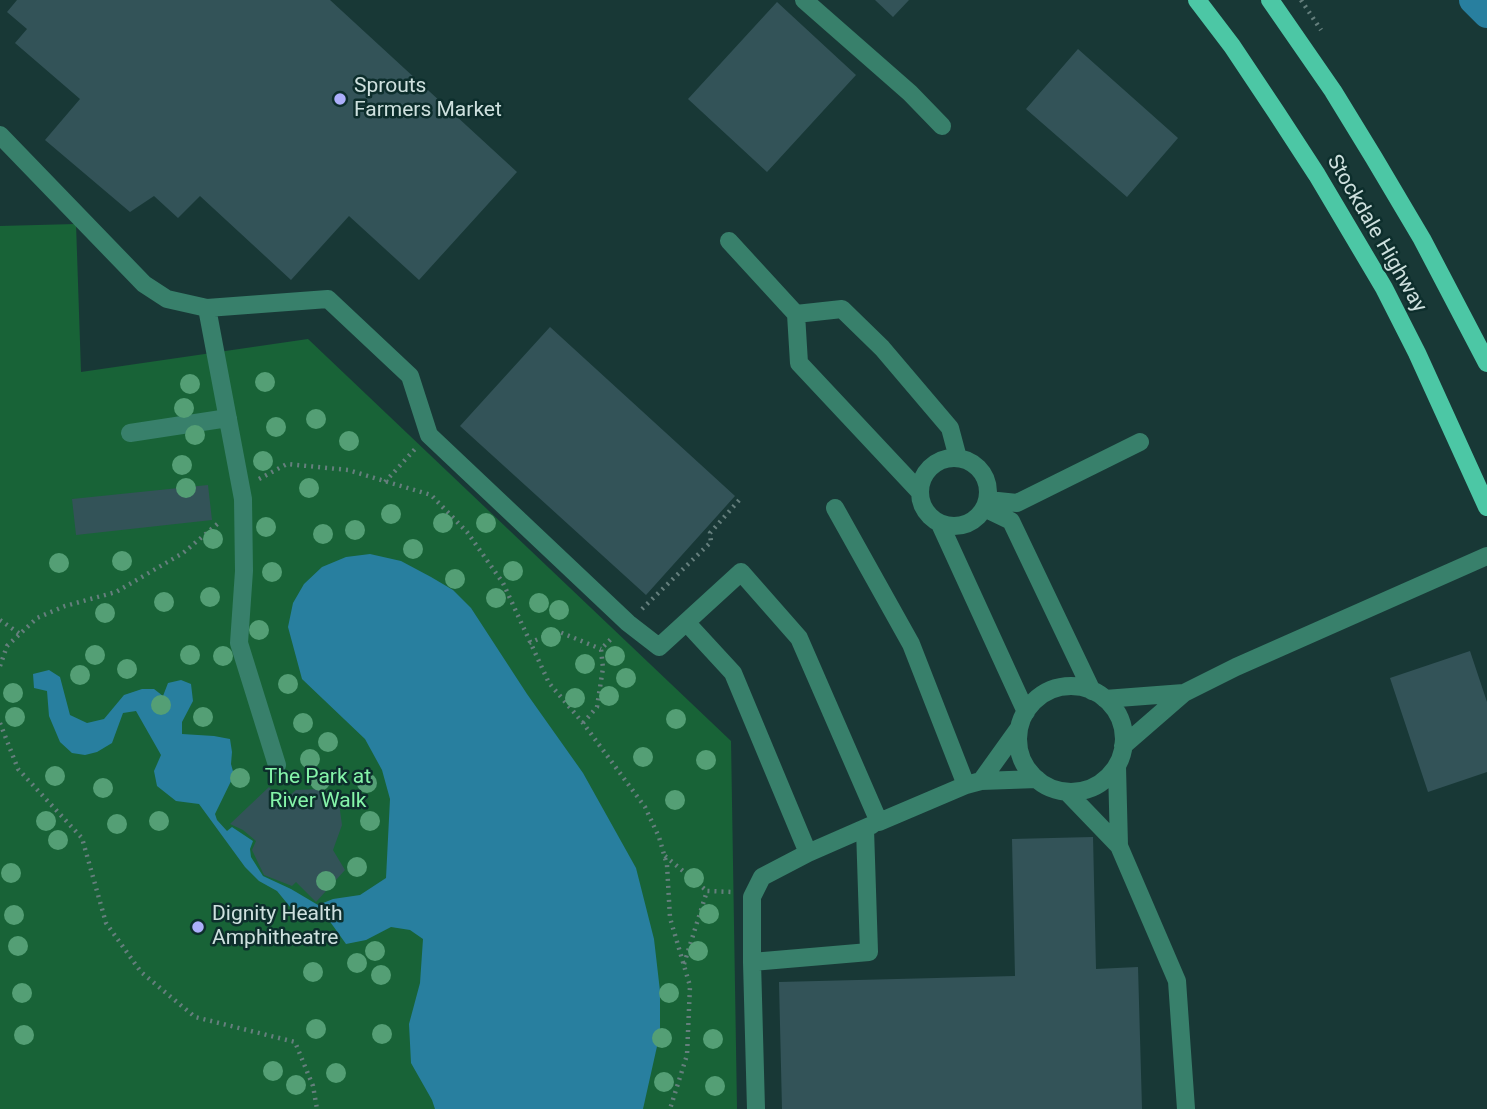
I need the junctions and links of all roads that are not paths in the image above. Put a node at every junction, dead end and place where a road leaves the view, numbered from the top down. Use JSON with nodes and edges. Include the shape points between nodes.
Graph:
{"nodes":[{"id":1,"x":804,"y":0,"type":"edge"},
{"id":2,"x":1197,"y":0,"type":"edge"},
{"id":3,"x":1270,"y":0,"type":"edge"},
{"id":4,"x":942,"y":126,"type":"dead end"},
{"id":5,"x":0,"y":135,"type":"edge"},
{"id":6,"x":729,"y":241,"type":"dead end"},
{"id":7,"x":207,"y":308,"type":"junction"},
{"id":8,"x":796,"y":314,"type":"junction"},
{"id":9,"x":1487,"y":363,"type":"edge"},
{"id":10,"x":228,"y":418,"type":"junction"},
{"id":11,"x":131,"y":433,"type":"dead end"},
{"id":12,"x":1140,"y":442,"type":"dead end"},
{"id":13,"x":958,"y":457,"type":"junction"},
{"id":14,"x":919,"y":491,"type":"junction"},
{"id":15,"x":986,"y":504,"type":"junction"},
{"id":16,"x":1487,"y":507,"type":"edge"},
{"id":17,"x":835,"y":508,"type":"dead end"},
{"id":18,"x":940,"y":524,"type":"junction"},
{"id":19,"x":1487,"y":556,"type":"edge"},
{"id":20,"x":687,"y":622,"type":"junction"},
{"id":21,"x":1184,"y":693,"type":"junction"},
{"id":22,"x":1098,"y":695,"type":"junction"},
{"id":23,"x":1022,"y":720,"type":"junction"},
{"id":24,"x":1123,"y":746,"type":"junction"},
{"id":25,"x":277,"y":765,"type":"dead end"},
{"id":26,"x":1117,"y":767,"type":"junction"},
{"id":27,"x":1037,"y":779,"type":"junction"},
{"id":28,"x":974,"y":783,"type":"junction"},
{"id":29,"x":1067,"y":792,"type":"junction"},
{"id":30,"x":872,"y":826,"type":"junction"},
{"id":31,"x":1119,"y":846,"type":"junction"},
{"id":32,"x":808,"y":853,"type":"junction"},
{"id":33,"x":752,"y":962,"type":"junction"},
{"id":34,"x":756,"y":1109,"type":"edge"},
{"id":35,"x":1186,"y":1109,"type":"edge"}],
"edges":[{"from":1,"to":4,"type":"lane"},
{"from":2,"to":16,"type":"main road","name":"Stockdale Highway","via":[[1290,133],[1384,288]]},
{"from":3,"to":9,"type":"main road","name":"Stockdale Highway","via":[[1374,158]]},
{"from":5,"to":7,"type":"lane","via":[[144,284],[167,299]]},
{"from":6,"to":8,"type":"lane"},
{"from":7,"to":10,"type":"lane"},
{"from":7,"to":20,"type":"lane","via":[[328,299],[410,376],[429,435],[628,623],[659,647]]},
{"from":8,"to":13,"type":"lane","via":[[842,309],[950,428]]},
{"from":8,"to":14,"type":"lane","via":[[799,363]]},
{"from":10,"to":11,"type":"lane"},
{"from":10,"to":25,"type":"lane","via":[[243,499],[239,643]]},
{"from":12,"to":15,"type":"lane","via":[[1017,503]]},
{"from":13,"to":14,"type":"lane","via":[[935,463],[926,471]]},
{"from":13,"to":15,"type":"lane","via":[[978,467],[985,477]]},
{"from":14,"to":18,"type":"lane","via":[[926,513]]},
{"from":15,"to":18,"type":"lane","via":[[966,525]]},
{"from":15,"to":22,"type":"lane","via":[[1011,521]]},
{"from":17,"to":28,"type":"lane","via":[[911,644]]},
{"from":18,"to":23,"type":"lane"},
{"from":19,"to":21,"type":"lane"},
{"from":20,"to":30,"type":"lane","via":[[741,572],[799,638]]},
{"from":20,"to":32,"type":"lane","via":[[733,673]]},
{"from":21,"to":22,"type":"lane"},
{"from":21,"to":24,"type":"lane"},
{"from":22,"to":23,"type":"lane","via":[[1067,686],[1050,690],[1036,699]]},
{"from":22,"to":24,"type":"lane","via":[[1120,718]]},
{"from":23,"to":27,"type":"lane","via":[[1018,744],[1022,761]]},
{"from":23,"to":28,"type":"lane"},
{"from":24,"to":26,"type":"lane"},
{"from":26,"to":29,"type":"lane","via":[[1092,789]]},
{"from":26,"to":31,"type":"lane"},
{"from":27,"to":28,"type":"lane"},
{"from":27,"to":29,"type":"lane"},
{"from":28,"to":30,"type":"lane"},
{"from":29,"to":31,"type":"lane"},
{"from":30,"to":32,"type":"lane"},
{"from":30,"to":33,"type":"lane","via":[[869,952]]},
{"from":31,"to":35,"type":"lane","via":[[1177,981]]},
{"from":32,"to":33,"type":"lane","via":[[762,877],[752,897]]},
{"from":33,"to":34,"type":"lane"}]}
